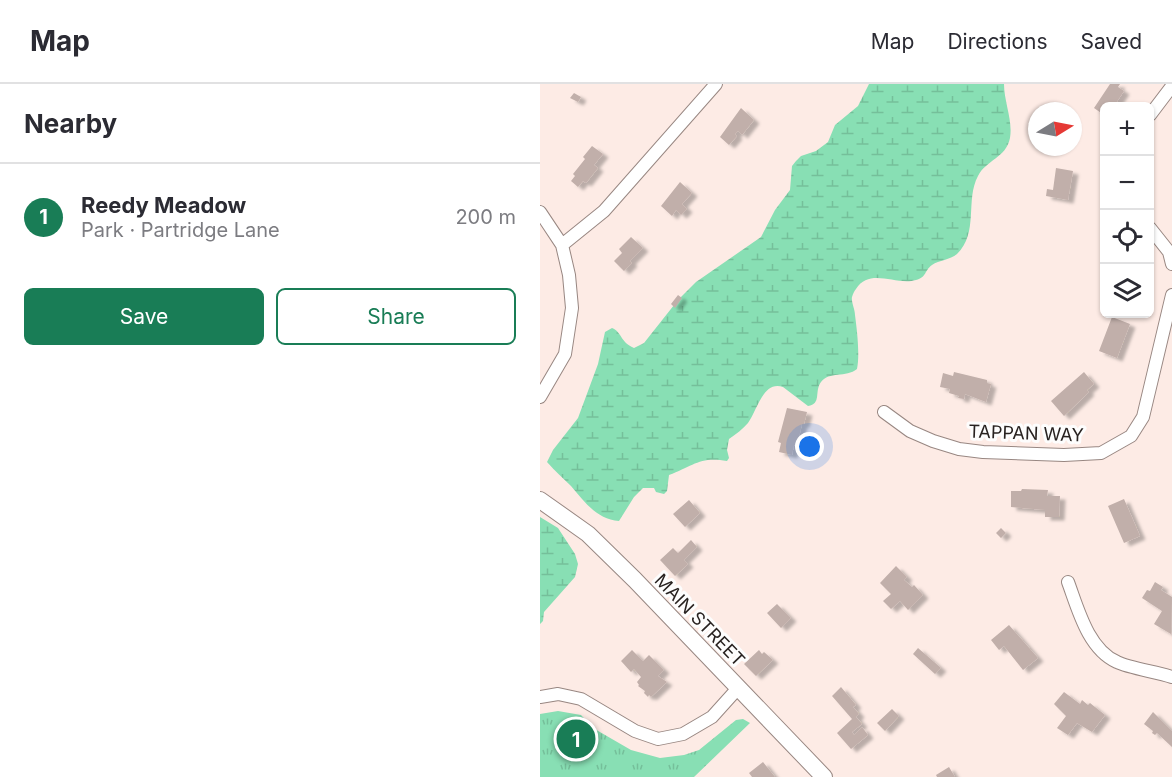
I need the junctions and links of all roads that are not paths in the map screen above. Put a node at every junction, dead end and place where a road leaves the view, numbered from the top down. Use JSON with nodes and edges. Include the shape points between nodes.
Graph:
{"nodes":[{"id":1,"x":716,"y":84,"type":"edge"},
{"id":2,"x":1172,"y":86,"type":"edge"},
{"id":3,"x":1154,"y":109,"type":"edge"},
{"id":4,"x":540,"y":212,"type":"edge"},
{"id":5,"x":1154,"y":234,"type":"edge"},
{"id":6,"x":562,"y":245,"type":"junction"},
{"id":7,"x":1171,"y":256,"type":"edge"},
{"id":8,"x":1172,"y":295,"type":"edge"},
{"id":9,"x":540,"y":397,"type":"edge"},
{"id":10,"x":884,"y":412,"type":"dead end"},
{"id":11,"x":540,"y":500,"type":"edge"},
{"id":12,"x":1068,"y":582,"type":"dead end"},
{"id":13,"x":1172,"y":677,"type":"edge"},
{"id":14,"x":739,"y":687,"type":"junction"},
{"id":15,"x":540,"y":697,"type":"edge"},
{"id":16,"x":824,"y":777,"type":"edge"}],
"edges":[{"from":1,"to":6,"type":"street","via":[[604,211]]},
{"from":2,"to":3,"type":"street"},
{"from":4,"to":6,"type":"street"},
{"from":5,"to":7,"type":"street"},
{"from":6,"to":9,"type":"street","via":[[572,308],[565,354]]},
{"from":8,"to":10,"type":"street","name":"TAPPAN WAY","via":[[1143,417],[1131,436],[1101,453],[1064,455],[959,449],[910,431]]},
{"from":11,"to":14,"type":"street","name":"MAIN STREET","via":[[588,534]]},
{"from":12,"to":13,"type":"street","via":[[1080,617],[1100,650],[1117,662]]},
{"from":14,"to":15,"type":"street","via":[[712,717],[683,734],[658,739],[635,731],[581,699],[558,694]]},
{"from":14,"to":16,"type":"street","name":"MAIN STREET"}]}
